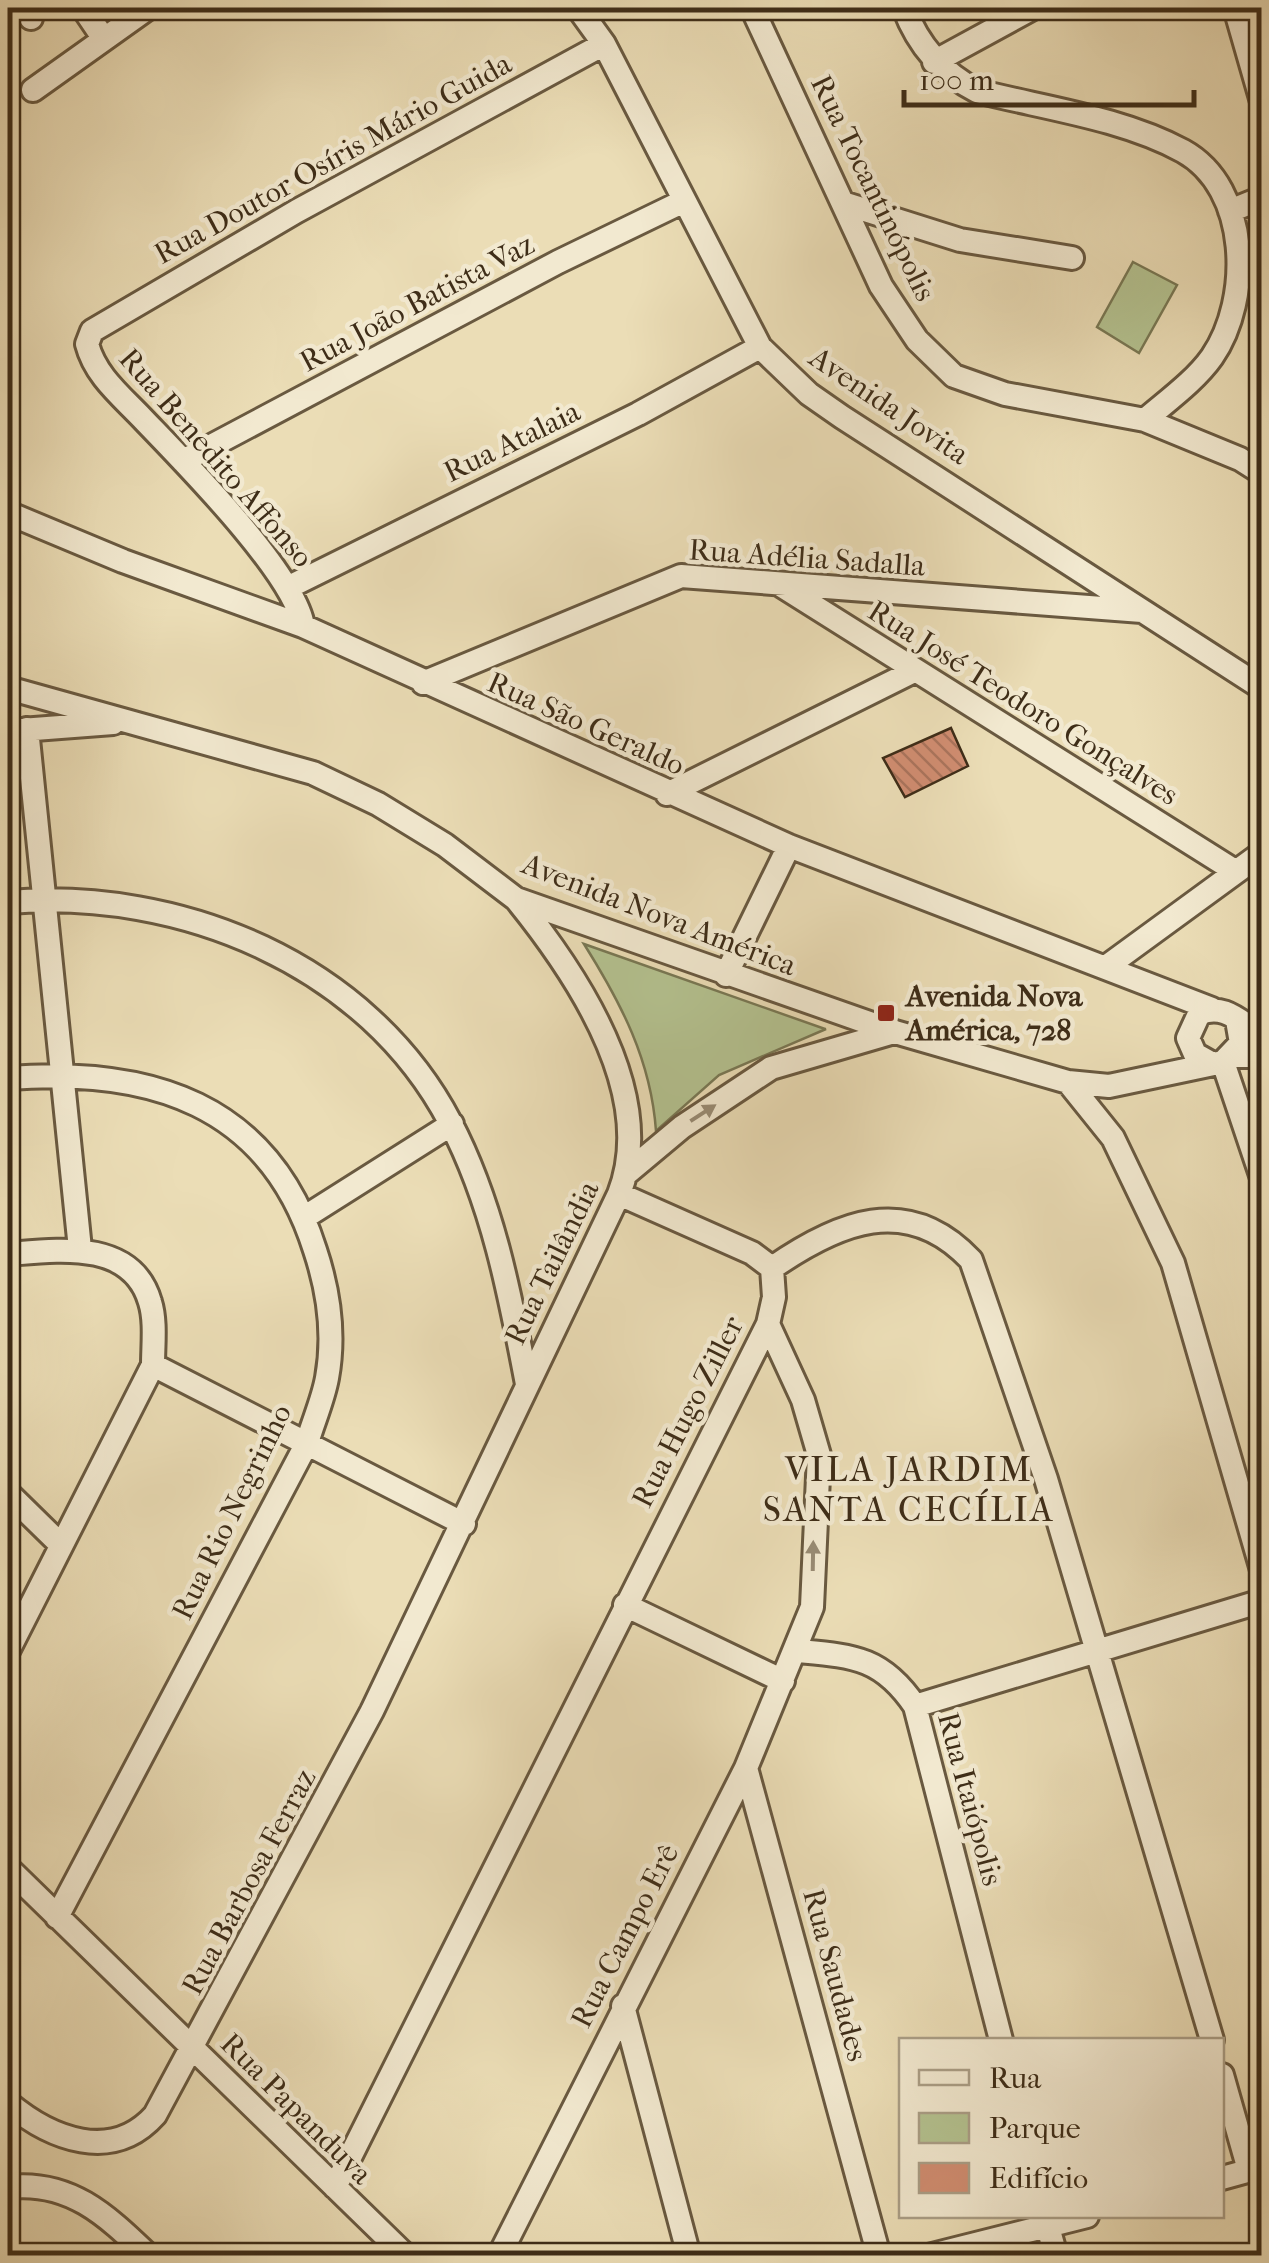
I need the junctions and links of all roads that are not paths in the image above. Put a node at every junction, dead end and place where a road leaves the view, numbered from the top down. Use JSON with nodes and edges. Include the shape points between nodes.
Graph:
{"nodes":[{"id":1,"x":83,"y":8,"type":"edge"},
{"id":2,"x":148,"y":8,"type":"edge"},
{"id":3,"x":578,"y":8,"type":"edge"},
{"id":4,"x":752,"y":8,"type":"edge"},
{"id":5,"x":904,"y":8,"type":"edge"},
{"id":6,"x":1032,"y":8,"type":"edge"},
{"id":7,"x":1234,"y":8,"type":"edge"},
{"id":8,"x":104,"y":40,"type":"junction"},
{"id":9,"x":604,"y":44,"type":"junction"},
{"id":10,"x":934,"y":62,"type":"junction"},
{"id":11,"x":33,"y":90,"type":"dead end"},
{"id":12,"x":1262,"y":102,"type":"edge"},
{"id":13,"x":1262,"y":198,"type":"edge"},
{"id":14,"x":682,"y":202,"type":"junction"},
{"id":15,"x":846,"y":204,"type":"junction"},
{"id":16,"x":1230,"y":211,"type":"junction"},
{"id":17,"x":1072,"y":258,"type":"dead end"},
{"id":18,"x":92,"y":330,"type":"joint"},
{"id":19,"x":760,"y":347,"type":"junction"},
{"id":20,"x":1145,"y":420,"type":"junction"},
{"id":21,"x":1262,"y":448,"type":"edge"},
{"id":22,"x":1240,"y":459,"type":"junction"},
{"id":23,"x":182,"y":462,"type":"junction"},
{"id":24,"x":1262,"y":472,"type":"edge"},
{"id":25,"x":8,"y":513,"type":"edge"},
{"id":26,"x":779,"y":584,"type":"junction"},
{"id":27,"x":289,"y":587,"type":"junction"},
{"id":28,"x":1146,"y":611,"type":"junction"},
{"id":29,"x":303,"y":626,"type":"junction"},
{"id":30,"x":914,"y":672,"type":"junction"},
{"id":31,"x":423,"y":683,"type":"junction"},
{"id":32,"x":8,"y":688,"type":"edge"},
{"id":33,"x":1262,"y":688,"type":"edge"},
{"id":34,"x":137,"y":722,"type":"junction"},
{"id":35,"x":17,"y":730,"type":"edge"},
{"id":36,"x":668,"y":794,"type":"junction"},
{"id":37,"x":789,"y":846,"type":"junction"},
{"id":38,"x":1262,"y":852,"type":"edge"},
{"id":39,"x":1235,"y":871,"type":"junction"},
{"id":40,"x":45,"y":899,"type":"junction"},
{"id":41,"x":516,"y":899,"type":"junction"},
{"id":42,"x":8,"y":902,"type":"edge"},
{"id":43,"x":582,"y":923,"type":"junction"},
{"id":44,"x":567,"y":966,"type":"junction"},
{"id":45,"x":1106,"y":968,"type":"junction"},
{"id":46,"x":726,"y":975,"type":"junction"},
{"id":47,"x":1144,"y":982,"type":"junction"},
{"id":48,"x":1212,"y":1009,"type":"junction"},
{"id":49,"x":1236,"y":1020,"type":"junction"},
{"id":50,"x":861,"y":1022,"type":"junction"},
{"id":51,"x":895,"y":1032,"type":"junction"},
{"id":52,"x":1188,"y":1033,"type":"junction"},
{"id":53,"x":1262,"y":1035,"type":"edge"},
{"id":54,"x":830,"y":1050,"type":"junction"},
{"id":55,"x":1262,"y":1056,"type":"edge"},
{"id":56,"x":1222,"y":1060,"type":"junction"},
{"id":57,"x":61,"y":1074,"type":"junction"},
{"id":58,"x":8,"y":1078,"type":"edge"},
{"id":59,"x":1138,"y":1080,"type":"junction"},
{"id":60,"x":1068,"y":1082,"type":"junction"},
{"id":61,"x":452,"y":1124,"type":"junction"},
{"id":62,"x":1113,"y":1138,"type":"junction"},
{"id":63,"x":1262,"y":1178,"type":"edge"},
{"id":64,"x":623,"y":1184,"type":"junction"},
{"id":65,"x":305,"y":1217,"type":"junction"},
{"id":66,"x":80,"y":1248,"type":"junction"},
{"id":67,"x":8,"y":1254,"type":"edge"},
{"id":68,"x":772,"y":1268,"type":"junction"},
{"id":69,"x":515,"y":1318,"type":"junction"},
{"id":70,"x":768,"y":1324,"type":"junction"},
{"id":71,"x":551,"y":1335,"type":"junction"},
{"id":72,"x":153,"y":1365,"type":"junction"},
{"id":73,"x":527,"y":1384,"type":"junction"},
{"id":74,"x":307,"y":1443,"type":"junction"},
{"id":75,"x":9,"y":1497,"type":"edge"},
{"id":76,"x":464,"y":1524,"type":"junction"},
{"id":77,"x":62,"y":1545,"type":"junction"},
{"id":78,"x":1262,"y":1570,"type":"edge"},
{"id":79,"x":1262,"y":1601,"type":"edge"},
{"id":80,"x":625,"y":1605,"type":"junction"},
{"id":81,"x":8,"y":1651,"type":"edge"},
{"id":82,"x":798,"y":1651,"type":"junction"},
{"id":83,"x":1097,"y":1652,"type":"junction"},
{"id":84,"x":783,"y":1682,"type":"junction"},
{"id":85,"x":915,"y":1706,"type":"junction"},
{"id":86,"x":746,"y":1768,"type":"junction"},
{"id":87,"x":8,"y":1868,"type":"edge"},
{"id":88,"x":58,"y":1917,"type":"junction"},
{"id":89,"x":623,"y":2006,"type":"junction"},
{"id":90,"x":1000,"y":2038,"type":"edge"},
{"id":91,"x":1211,"y":2038,"type":"edge"},
{"id":92,"x":194,"y":2050,"type":"junction"},
{"id":93,"x":1224,"y":2081,"type":"edge"},
{"id":94,"x":8,"y":2103,"type":"edge"},
{"id":95,"x":1255,"y":2169,"type":"edge"},
{"id":96,"x":1224,"y":2177,"type":"edge"},
{"id":97,"x":334,"y":2186,"type":"junction"},
{"id":98,"x":8,"y":2187,"type":"edge"},
{"id":99,"x":1071,"y":2218,"type":"edge"},
{"id":100,"x":1046,"y":2221,"type":"edge"},
{"id":101,"x":369,"y":2225,"type":"junction"},
{"id":102,"x":498,"y":2253,"type":"edge"},
{"id":103,"x":688,"y":2255,"type":"edge"},
{"id":104,"x":149,"y":2256,"type":"edge"},
{"id":105,"x":382,"y":2256,"type":"edge"},
{"id":106,"x":406,"y":2256,"type":"edge"},
{"id":107,"x":879,"y":2256,"type":"edge"},
{"id":108,"x":928,"y":2256,"type":"edge"},
{"id":109,"x":1056,"y":2256,"type":"edge"}],
"edges":[{"from":1,"to":8,"type":"street"},
{"from":2,"to":8,"type":"street"},
{"from":3,"to":9,"type":"street","name":"Avenida Jovita"},
{"from":4,"to":15,"type":"street","name":"Rua Tocantinópolis"},
{"from":5,"to":10,"type":"street"},
{"from":6,"to":10,"type":"street"},
{"from":7,"to":12,"type":"street"},
{"from":8,"to":11,"type":"street"},
{"from":9,"to":14,"type":"street","name":"Avenida Jovita"},
{"from":9,"to":18,"type":"street","name":"Rua Doutor Osíris Mário Guida"},
{"from":10,"to":16,"type":"street","via":[[977,91],[1154,137],[1185,152],[1217,181]]},
{"from":13,"to":16,"type":"street"},
{"from":14,"to":19,"type":"street","name":"Avenida Jovita"},
{"from":14,"to":23,"type":"street","name":"Rua João Batista Vaz"},
{"from":15,"to":17,"type":"street","via":[[960,240]]},
{"from":15,"to":20,"type":"street","name":"Rua Tocantinópolis","via":[[898,315],[954,376],[1005,394]]},
{"from":16,"to":20,"type":"street","via":[[1238,275],[1227,330],[1210,358]]},
{"from":18,"to":23,"type":"street","name":"Rua Benedito Affonso","via":[[87,344],[96,370]]},
{"from":19,"to":27,"type":"street","name":"Rua Atalaia"},
{"from":19,"to":28,"type":"street","name":"Avenida Jovita","via":[[842,417]]},
{"from":20,"to":22,"type":"street","name":"Rua Tocantinópolis"},
{"from":21,"to":22,"type":"street"},
{"from":22,"to":24,"type":"street","name":"Rua Tocantinópolis"},
{"from":23,"to":27,"type":"street","name":"Rua Benedito Affonso"},
{"from":25,"to":29,"type":"street","name":"Rua São Geraldo"},
{"from":26,"to":28,"type":"street","name":"Rua Adélia Sadalla"},
{"from":26,"to":30,"type":"street","name":"Rua José Teodoro Gonçalves"},
{"from":26,"to":31,"type":"street","name":"Rua Adélia Sadalla","via":[[681,576]]},
{"from":27,"to":29,"type":"street","name":"Rua Benedito Affonso"},
{"from":28,"to":33,"type":"street","name":"Avenida Jovita"},
{"from":29,"to":31,"type":"street","name":"Rua São Geraldo"},
{"from":30,"to":36,"type":"street"},
{"from":30,"to":39,"type":"street","name":"Rua José Teodoro Gonçalves"},
{"from":31,"to":36,"type":"street","name":"Rua São Geraldo"},
{"from":32,"to":34,"type":"street","name":"Avenida Nova América"},
{"from":34,"to":35,"type":"street"},
{"from":34,"to":41,"type":"street","name":"Avenida Nova América","via":[[313,773],[445,845]]},
{"from":35,"to":40,"type":"street"},
{"from":36,"to":37,"type":"street","name":"Rua São Geraldo"},
{"from":37,"to":45,"type":"street","name":"Rua São Geraldo"},
{"from":37,"to":46,"type":"street"},
{"from":38,"to":39,"type":"street"},
{"from":39,"to":45,"type":"street"},
{"from":40,"to":42,"type":"street"},
{"from":40,"to":57,"type":"street"},
{"from":40,"to":61,"type":"street","via":[[118,905],[214,925],[273,951],[338,989],[400,1046]]},
{"from":41,"to":43,"type":"street","name":"Avenida Nova América"},
{"from":41,"to":44,"type":"street","name":"Rua Tailândia"},
{"from":43,"to":44,"type":"street","via":[[568,941]]},
{"from":43,"to":46,"type":"street","name":"Avenida Nova América"},
{"from":44,"to":64,"type":"street","name":"Rua Tailândia","via":[[610,1046],[621,1088]]},
{"from":45,"to":47,"type":"street","name":"Rua São Geraldo"},
{"from":46,"to":50,"type":"street","name":"Avenida Nova América"},
{"from":47,"to":48,"type":"street","name":"Rua São Geraldo"},
{"from":47,"to":52,"type":"street","name":"Rua São Geraldo"},
{"from":48,"to":49,"type":"street"},
{"from":48,"to":52,"type":"street","via":[[1199,1014]]},
{"from":49,"to":53,"type":"street"},
{"from":49,"to":56,"type":"street","via":[[1241,1043]]},
{"from":50,"to":51,"type":"street","name":"Avenida Nova América"},
{"from":50,"to":54,"type":"street"},
{"from":51,"to":54,"type":"street"},
{"from":51,"to":60,"type":"street","name":"Avenida Nova América"},
{"from":52,"to":56,"type":"street","via":[[1195,1054]]},
{"from":52,"to":59,"type":"street"},
{"from":64,"to":54,"type":"street","one_way":true,"via":[[682,1126],[771,1068]]},
{"from":55,"to":56,"type":"street","name":"Avenida Nova América"},
{"from":56,"to":59,"type":"street","name":"Avenida Nova América"},
{"from":56,"to":63,"type":"street"},
{"from":57,"to":58,"type":"street","name":"Rua Rio Negrinho"},
{"from":57,"to":65,"type":"street","name":"Rua Rio Negrinho","via":[[150,1086],[199,1102],[267,1158]]},
{"from":57,"to":66,"type":"street"},
{"from":59,"to":60,"type":"street","name":"Avenida Nova América"},
{"from":59,"to":62,"type":"street","via":[[1114,1107]]},
{"from":60,"to":62,"type":"street"},
{"from":61,"to":65,"type":"street"},
{"from":61,"to":69,"type":"street","via":[[482,1196]]},
{"from":62,"to":78,"type":"street","via":[[1173,1263]]},
{"from":64,"to":68,"type":"street"},
{"from":64,"to":71,"type":"street","name":"Rua Tailândia"},
{"from":65,"to":74,"type":"street","name":"Rua Rio Negrinho","via":[[331,1328],[327,1378]]},
{"from":66,"to":67,"type":"street"},
{"from":66,"to":72,"type":"street","via":[[119,1262],[145,1289]]},
{"from":68,"to":70,"type":"street","name":"Rua Hugo Ziller"},
{"from":68,"to":83,"type":"street","via":[[816,1237],[880,1220],[935,1232],[971,1260]]},
{"from":69,"to":71,"type":"street"},
{"from":69,"to":73,"type":"street"},
{"from":70,"to":80,"type":"street","name":"Rua Hugo Ziller"},
{"from":82,"to":70,"type":"street","name":"Rua Campo Erê","one_way":true,"via":[[812,1607],[819,1455],[798,1385]]},
{"from":71,"to":73,"type":"street","name":"Rua Tailândia"},
{"from":72,"to":74,"type":"street"},
{"from":72,"to":77,"type":"street"},
{"from":73,"to":76,"type":"street","name":"Rua Tailândia"},
{"from":74,"to":76,"type":"street"},
{"from":74,"to":88,"type":"street","name":"Rua Rio Negrinho"},
{"from":75,"to":77,"type":"street"},
{"from":76,"to":92,"type":"street","name":"Rua Barbosa Ferraz"},
{"from":77,"to":81,"type":"street"},
{"from":79,"to":83,"type":"street"},
{"from":80,"to":84,"type":"street"},
{"from":80,"to":97,"type":"street","name":"Rua Hugo Ziller"},
{"from":82,"to":84,"type":"street","name":"Rua Campo Erê"},
{"from":82,"to":85,"type":"street","name":"Rua Itaiópolis","via":[[865,1660],[898,1682]]},
{"from":83,"to":85,"type":"street"},
{"from":83,"to":91,"type":"street"},
{"from":84,"to":86,"type":"street","name":"Rua Campo Erê"},
{"from":85,"to":90,"type":"street","name":"Rua Itaiópolis"},
{"from":86,"to":89,"type":"street","name":"Rua Campo Erê"},
{"from":86,"to":107,"type":"street","name":"Rua Saudades"},
{"from":87,"to":88,"type":"street","name":"Rua Papanduva"},
{"from":88,"to":92,"type":"street","name":"Rua Papanduva"},
{"from":89,"to":102,"type":"street","name":"Rua Campo Erê"},
{"from":89,"to":103,"type":"street"},
{"from":92,"to":94,"type":"street","name":"Rua Barbosa Ferraz","via":[[156,2115],[116,2142],[72,2140]]},
{"from":92,"to":97,"type":"street","name":"Rua Papanduva"},
{"from":93,"to":95,"type":"street"},
{"from":95,"to":96,"type":"street"},
{"from":97,"to":101,"type":"street","name":"Rua Papanduva"},
{"from":98,"to":104,"type":"street","via":[[75,2195]]},
{"from":99,"to":100,"type":"street"},
{"from":100,"to":108,"type":"street"},
{"from":100,"to":109,"type":"street"},
{"from":101,"to":105,"type":"street","name":"Rua Papanduva"},
{"from":101,"to":106,"type":"street","name":"Rua Papanduva"}]}
